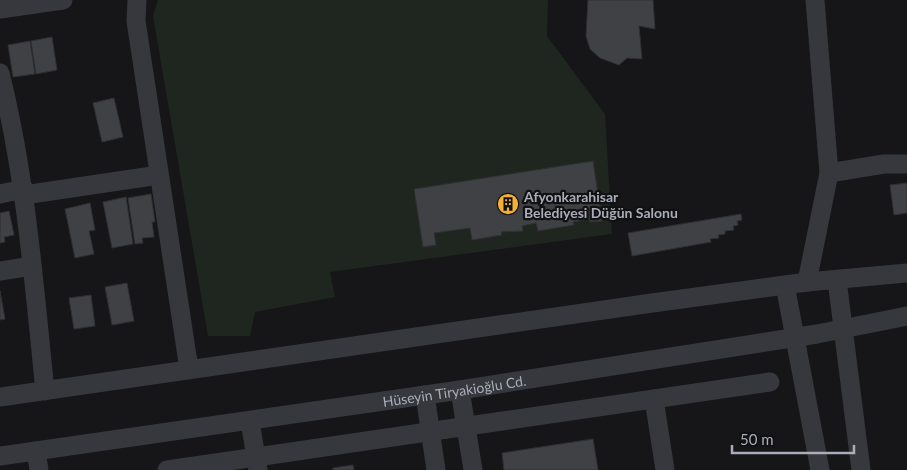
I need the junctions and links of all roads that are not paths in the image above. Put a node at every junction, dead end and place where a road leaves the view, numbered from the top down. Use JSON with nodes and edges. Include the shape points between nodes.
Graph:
{"nodes":[{"id":1,"x":62,"y":0,"type":"edge"},
{"id":2,"x":137,"y":0,"type":"edge"},
{"id":3,"x":815,"y":0,"type":"edge"},
{"id":4,"x":0,"y":9,"type":"edge"},
{"id":5,"x":0,"y":73,"type":"edge"},
{"id":6,"x":5,"y":118,"type":"edge"},
{"id":7,"x":907,"y":164,"type":"edge"},
{"id":8,"x":829,"y":173,"type":"junction"},
{"id":9,"x":159,"y":175,"type":"junction"},
{"id":10,"x":24,"y":192,"type":"junction"},
{"id":11,"x":0,"y":194,"type":"edge"},
{"id":12,"x":32,"y":266,"type":"junction"},
{"id":13,"x":0,"y":271,"type":"edge"},
{"id":14,"x":907,"y":273,"type":"edge"},
{"id":15,"x":837,"y":280,"type":"junction"},
{"id":16,"x":807,"y":282,"type":"junction"},
{"id":17,"x":785,"y":285,"type":"junction"},
{"id":18,"x":907,"y":316,"type":"edge"},
{"id":19,"x":844,"y":328,"type":"junction"},
{"id":20,"x":793,"y":338,"type":"junction"},
{"id":21,"x":188,"y":369,"type":"junction"},
{"id":22,"x":770,"y":382,"type":"dead end"},
{"id":23,"x":460,"y":390,"type":"junction"},
{"id":24,"x":46,"y":391,"type":"junction"},
{"id":25,"x":425,"y":395,"type":"junction"},
{"id":26,"x":0,"y":397,"type":"edge"},
{"id":27,"x":654,"y":399,"type":"junction"},
{"id":28,"x":250,"y":421,"type":"junction"},
{"id":29,"x":465,"y":426,"type":"junction"},
{"id":30,"x":430,"y":431,"type":"junction"},
{"id":31,"x":36,"y":450,"type":"junction"},
{"id":32,"x":0,"y":456,"type":"edge"},
{"id":33,"x":257,"y":463,"type":"edge"},
{"id":34,"x":39,"y":470,"type":"edge"},
{"id":35,"x":167,"y":470,"type":"edge"},
{"id":36,"x":436,"y":470,"type":"edge"},
{"id":37,"x":472,"y":470,"type":"edge"},
{"id":38,"x":664,"y":470,"type":"edge"},
{"id":39,"x":820,"y":470,"type":"edge"},
{"id":40,"x":861,"y":470,"type":"edge"}],
"edges":[{"from":1,"to":4,"type":"street"},
{"from":2,"to":9,"type":"street","via":[[136,21]]},
{"from":3,"to":8,"type":"street"},
{"from":5,"to":6,"type":"street"},
{"from":6,"to":10,"type":"street"},
{"from":7,"to":8,"type":"street","via":[[884,164]]},
{"from":8,"to":16,"type":"street"},
{"from":9,"to":10,"type":"street"},
{"from":9,"to":21,"type":"street"},
{"from":10,"to":11,"type":"street"},
{"from":10,"to":12,"type":"street"},
{"from":12,"to":13,"type":"street"},
{"from":12,"to":24,"type":"street"},
{"from":14,"to":15,"type":"street"},
{"from":15,"to":16,"type":"street"},
{"from":15,"to":19,"type":"street"},
{"from":16,"to":17,"type":"street"},
{"from":17,"to":20,"type":"street"},
{"from":17,"to":21,"type":"street"},
{"from":18,"to":19,"type":"street","name":"Hüseyin Tiryakioğlu Cd."},
{"from":19,"to":20,"type":"street","name":"Hüseyin Tiryakioğlu Cd."},
{"from":19,"to":40,"type":"street"},
{"from":20,"to":23,"type":"street","name":"Hüseyin Tiryakioğlu Cd."},
{"from":20,"to":39,"type":"street"},
{"from":21,"to":24,"type":"street"},
{"from":22,"to":27,"type":"street"},
{"from":23,"to":25,"type":"street","name":"Hüseyin Tiryakioğlu Cd."},
{"from":23,"to":29,"type":"street"},
{"from":24,"to":26,"type":"street"},
{"from":25,"to":28,"type":"street","name":"Hüseyin Tiryakioğlu Cd."},
{"from":25,"to":30,"type":"street"},
{"from":27,"to":29,"type":"street"},
{"from":27,"to":38,"type":"street"},
{"from":28,"to":31,"type":"street","name":"Hüseyin Tiryakioğlu Cd."},
{"from":28,"to":33,"type":"street"},
{"from":29,"to":30,"type":"street"},
{"from":29,"to":37,"type":"street"},
{"from":30,"to":33,"type":"street"},
{"from":30,"to":36,"type":"street"},
{"from":31,"to":32,"type":"street","name":"Hüseyin Tiryakioğlu Cd."},
{"from":31,"to":34,"type":"street"},
{"from":33,"to":35,"type":"street"}]}
